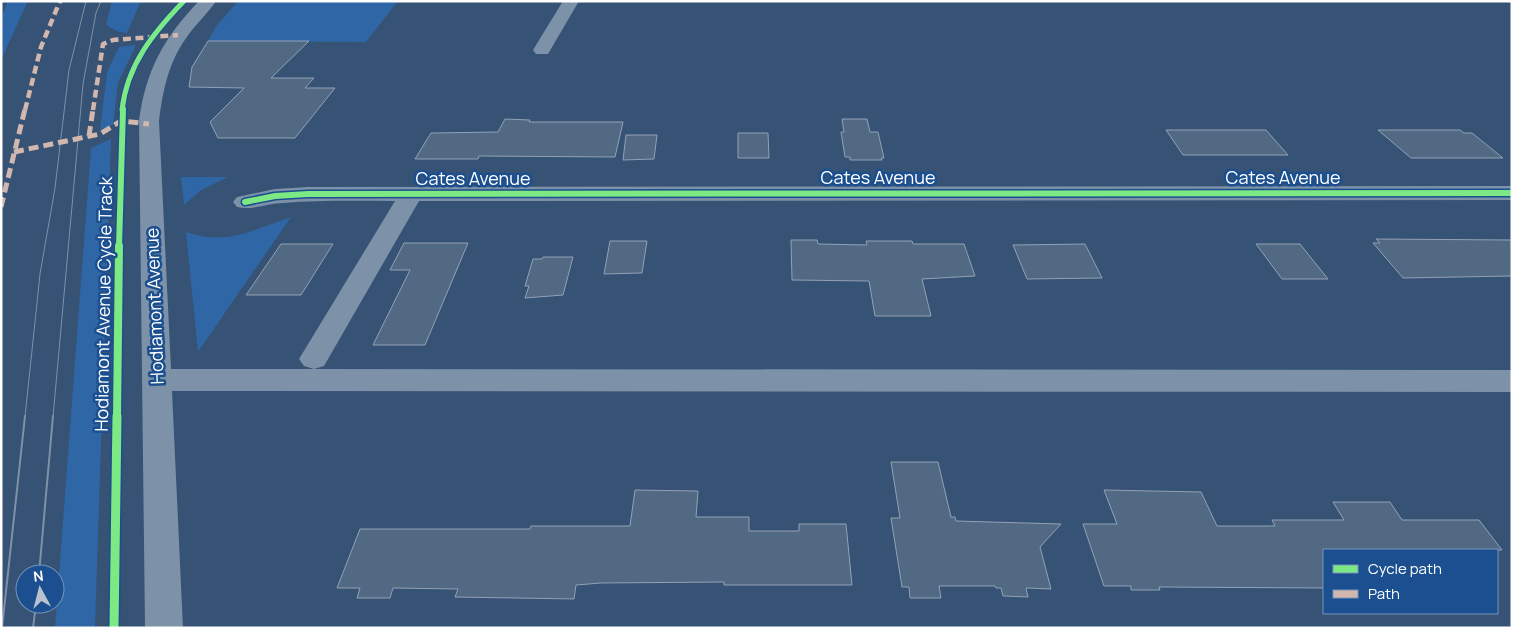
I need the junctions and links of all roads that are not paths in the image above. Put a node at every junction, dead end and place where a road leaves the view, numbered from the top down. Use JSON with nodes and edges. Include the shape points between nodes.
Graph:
{"nodes":[{"id":1,"x":208,"y":1,"type":"edge"},
{"id":2,"x":571,"y":2,"type":"edge"},
{"id":3,"x":542,"y":50,"type":"dead end"},
{"id":4,"x":1512,"y":193,"type":"edge"},
{"id":5,"x":411,"y":194,"type":"junction"},
{"id":6,"x":245,"y":202,"type":"dead end"},
{"id":7,"x":314,"y":359,"type":"dead end"},
{"id":8,"x":157,"y":380,"type":"junction"},
{"id":9,"x":1512,"y":381,"type":"edge"},
{"id":10,"x":164,"y":628,"type":"edge"}],
"edges":[{"from":1,"to":8,"type":"street","name":"Hodiamont Avenue","via":[[173,43],[158,71],[151,96],[149,124]]},
{"from":2,"to":3,"type":"street"},
{"from":4,"to":5,"type":"street","name":"Cates Avenue"},
{"from":5,"to":6,"type":"street","name":"Cates Avenue","via":[[308,194]]},
{"from":5,"to":7,"type":"street"},
{"from":8,"to":9,"type":"street"},
{"from":8,"to":10,"type":"street","name":"Hodiamont Avenue"}]}
